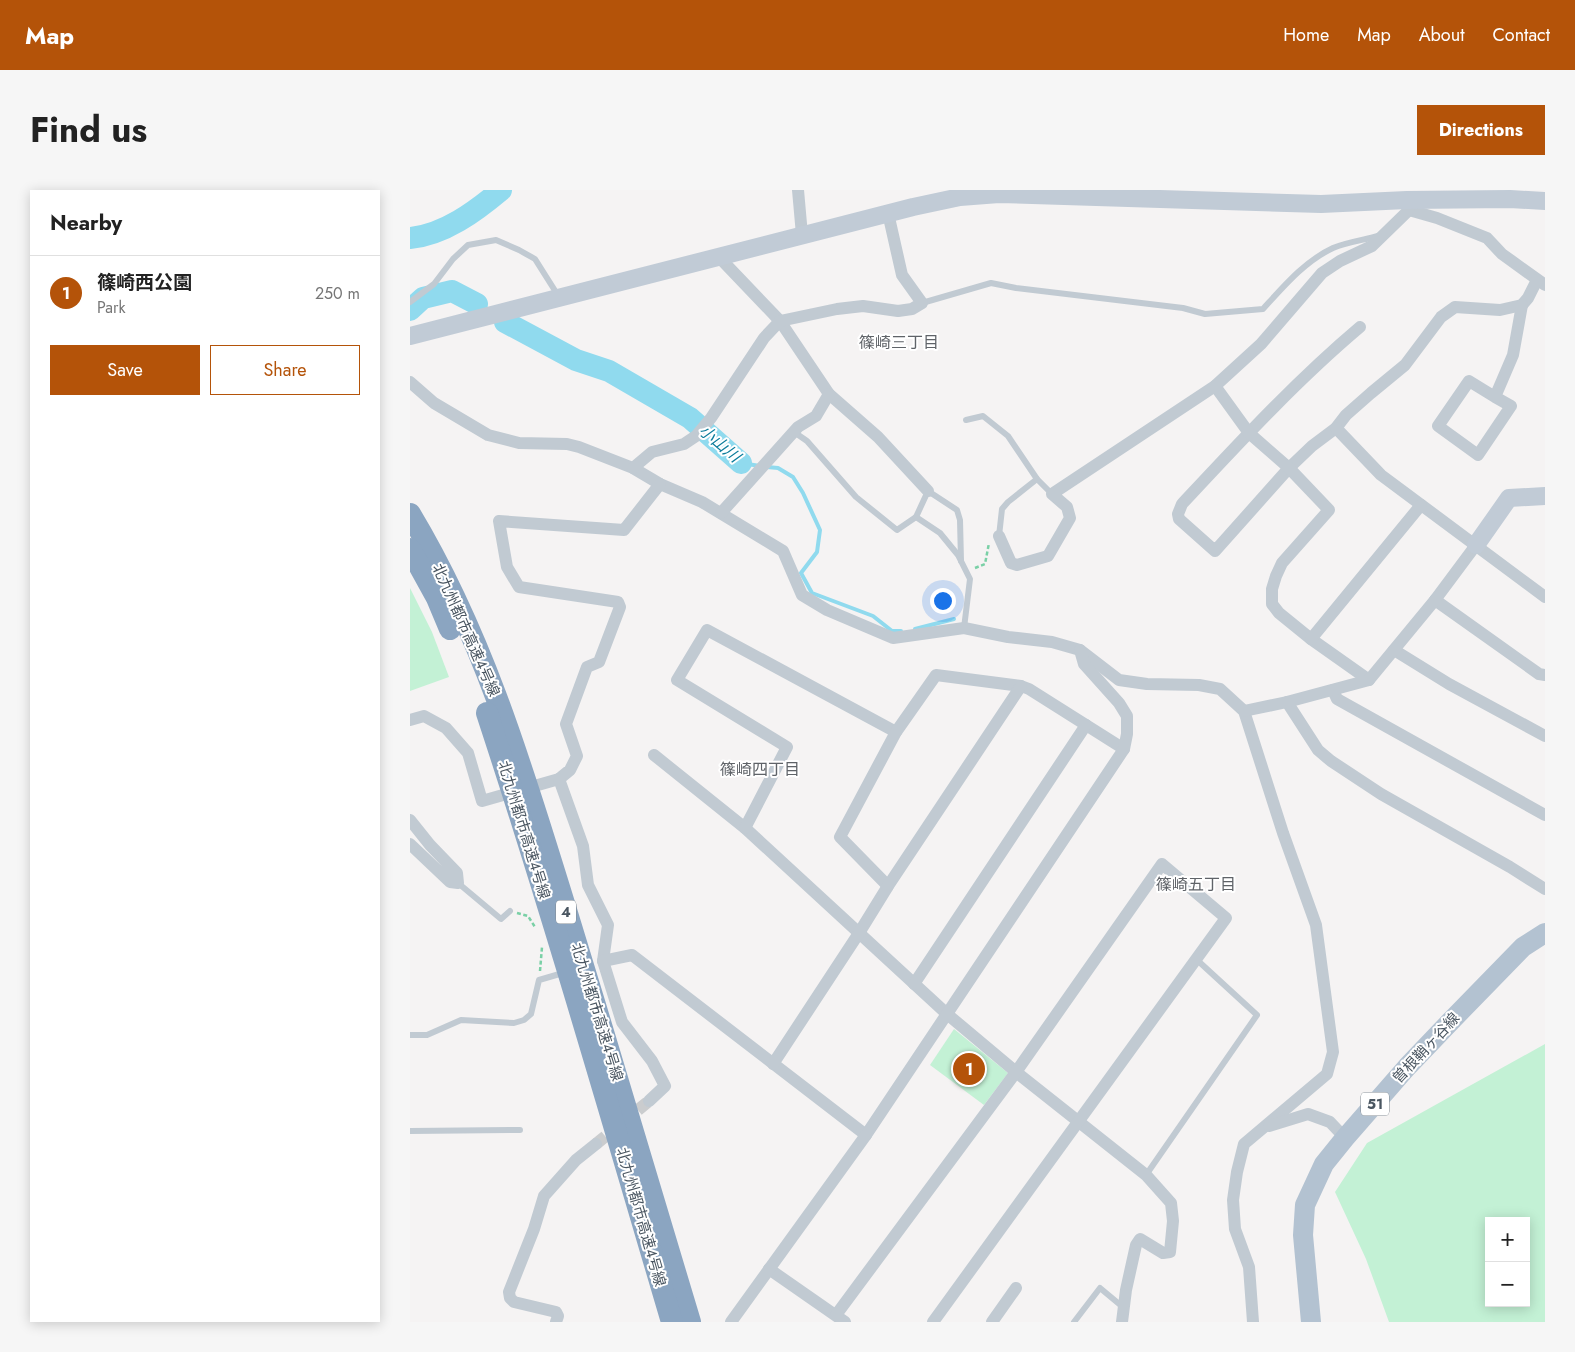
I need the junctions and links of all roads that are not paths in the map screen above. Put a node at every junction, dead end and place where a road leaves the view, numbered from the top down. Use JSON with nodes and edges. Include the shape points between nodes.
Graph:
{"nodes":[{"id":1,"x":798,"y":190,"type":"edge"},
{"id":2,"x":1057,"y":193,"type":"edge"},
{"id":3,"x":1511,"y":195,"type":"edge"},
{"id":4,"x":1378,"y":196,"type":"edge"},
{"id":5,"x":1545,"y":201,"type":"edge"},
{"id":6,"x":1408,"y":205,"type":"junction"},
{"id":7,"x":888,"y":213,"type":"junction"},
{"id":8,"x":802,"y":235,"type":"junction"},
{"id":9,"x":1382,"y":235,"type":"junction"},
{"id":10,"x":718,"y":256,"type":"junction"},
{"id":11,"x":1541,"y":282,"type":"edge"},
{"id":12,"x":560,"y":298,"type":"junction"},
{"id":13,"x":410,"y":302,"type":"edge"},
{"id":14,"x":922,"y":303,"type":"junction"},
{"id":15,"x":1522,"y":305,"type":"junction"},
{"id":16,"x":780,"y":321,"type":"junction"},
{"id":17,"x":1360,"y":327,"type":"dead end"},
{"id":18,"x":410,"y":336,"type":"edge"},
{"id":19,"x":410,"y":382,"type":"edge"},
{"id":20,"x":1215,"y":386,"type":"junction"},
{"id":21,"x":829,"y":394,"type":"junction"},
{"id":22,"x":1495,"y":397,"type":"junction"},
{"id":23,"x":966,"y":420,"type":"dead end"},
{"id":24,"x":1336,"y":428,"type":"junction"},
{"id":25,"x":794,"y":432,"type":"junction"},
{"id":26,"x":1250,"y":433,"type":"junction"},
{"id":27,"x":633,"y":468,"type":"junction"},
{"id":28,"x":1289,"y":468,"type":"junction"},
{"id":29,"x":1037,"y":479,"type":"junction"},
{"id":30,"x":660,"y":484,"type":"junction"},
{"id":31,"x":928,"y":491,"type":"junction"},
{"id":32,"x":1052,"y":494,"type":"junction"},
{"id":33,"x":1545,"y":496,"type":"edge"},
{"id":34,"x":1421,"y":505,"type":"junction"},
{"id":35,"x":721,"y":513,"type":"junction"},
{"id":36,"x":410,"y":514,"type":"edge"},
{"id":37,"x":916,"y":517,"type":"junction"},
{"id":38,"x":999,"y":536,"type":"joint"},
{"id":39,"x":1476,"y":545,"type":"junction"},
{"id":40,"x":410,"y":548,"type":"edge"},
{"id":41,"x":961,"y":561,"type":"junction"},
{"id":42,"x":1545,"y":597,"type":"edge"},
{"id":43,"x":1435,"y":600,"type":"junction"},
{"id":44,"x":964,"y":628,"type":"junction"},
{"id":45,"x":1311,"y":639,"type":"junction"},
{"id":46,"x":1080,"y":650,"type":"junction"},
{"id":47,"x":1394,"y":650,"type":"junction"},
{"id":48,"x":1545,"y":675,"type":"edge"},
{"id":49,"x":1369,"y":680,"type":"junction"},
{"id":50,"x":1021,"y":686,"type":"junction"},
{"id":51,"x":1333,"y":690,"type":"junction"},
{"id":52,"x":1288,"y":702,"type":"junction"},
{"id":53,"x":1244,"y":711,"type":"junction"},
{"id":54,"x":410,"y":720,"type":"edge"},
{"id":55,"x":1086,"y":724,"type":"junction"},
{"id":56,"x":896,"y":732,"type":"junction"},
{"id":57,"x":1545,"y":736,"type":"edge"},
{"id":58,"x":1124,"y":749,"type":"junction"},
{"id":59,"x":654,"y":755,"type":"dead end"},
{"id":60,"x":559,"y":779,"type":"junction"},
{"id":61,"x":1545,"y":815,"type":"edge"},
{"id":62,"x":410,"y":820,"type":"edge"},
{"id":63,"x":745,"y":828,"type":"junction"},
{"id":64,"x":410,"y":844,"type":"edge"},
{"id":65,"x":458,"y":883,"type":"junction"},
{"id":66,"x":888,"y":886,"type":"junction"},
{"id":67,"x":1545,"y":890,"type":"edge"},
{"id":68,"x":510,"y":912,"type":"road end"},
{"id":69,"x":859,"y":933,"type":"junction"},
{"id":70,"x":1545,"y":933,"type":"edge"},
{"id":71,"x":1196,"y":958,"type":"junction"},
{"id":72,"x":603,"y":961,"type":"junction"},
{"id":73,"x":914,"y":984,"type":"junction"},
{"id":74,"x":947,"y":1014,"type":"junction"},
{"id":75,"x":410,"y":1035,"type":"edge"},
{"id":76,"x":773,"y":1064,"type":"junction"},
{"id":77,"x":1016,"y":1072,"type":"junction"},
{"id":78,"x":649,"y":1101,"type":"tunnel mouth"},
{"id":79,"x":1078,"y":1122,"type":"junction"},
{"id":80,"x":1264,"y":1128,"type":"junction"},
{"id":81,"x":520,"y":1130,"type":"dead end"},
{"id":82,"x":410,"y":1131,"type":"edge"},
{"id":83,"x":866,"y":1136,"type":"junction"},
{"id":84,"x":1345,"y":1138,"type":"junction"},
{"id":85,"x":596,"y":1144,"type":"tunnel mouth"},
{"id":86,"x":1146,"y":1175,"type":"junction"},
{"id":87,"x":769,"y":1269,"type":"junction"},
{"id":88,"x":1016,"y":1288,"type":"dead end"},
{"id":89,"x":1124,"y":1308,"type":"junction"},
{"id":90,"x":840,"y":1318,"type":"edge"},
{"id":91,"x":556,"y":1322,"type":"edge"},
{"id":92,"x":672,"y":1322,"type":"edge"},
{"id":93,"x":690,"y":1322,"type":"edge"},
{"id":94,"x":731,"y":1322,"type":"edge"},
{"id":95,"x":933,"y":1322,"type":"edge"},
{"id":96,"x":992,"y":1322,"type":"edge"},
{"id":97,"x":1074,"y":1322,"type":"edge"},
{"id":98,"x":1122,"y":1322,"type":"edge"},
{"id":99,"x":1253,"y":1322,"type":"edge"},
{"id":100,"x":1311,"y":1322,"type":"edge"}],
"edges":[{"from":1,"to":8,"type":"street"},
{"from":2,"to":4,"type":"street","via":[[1321,204]]},
{"from":2,"to":7,"type":"street","via":[[960,197]]},
{"from":3,"to":5,"type":"street"},
{"from":3,"to":6,"type":"street"},
{"from":4,"to":6,"type":"street"},
{"from":6,"to":9,"type":"street"},
{"from":6,"to":11,"type":"street","via":[[1487,238],[1502,254]]},
{"from":7,"to":8,"type":"street"},
{"from":7,"to":14,"type":"street","via":[[902,275]]},
{"from":8,"to":10,"type":"street"},
{"from":9,"to":14,"type":"lane","via":[[1334,248],[1319,256],[1294,276],[1263,309],[1205,314],[1184,308],[990,283]]},
{"from":9,"to":20,"type":"street","via":[[1372,246],[1322,273],[1261,344]]},
{"from":10,"to":12,"type":"street"},
{"from":10,"to":16,"type":"street"},
{"from":11,"to":15,"type":"street"},
{"from":12,"to":13,"type":"lane","via":[[535,259],[496,240],[468,245],[434,284]]},
{"from":12,"to":18,"type":"street"},
{"from":14,"to":16,"type":"street","via":[[912,309],[898,311],[863,306]]},
{"from":15,"to":22,"type":"street","via":[[1512,355]]},
{"from":15,"to":24,"type":"street","via":[[1500,310],[1455,307],[1447,311],[1405,365],[1346,415]]},
{"from":16,"to":21,"type":"street"},
{"from":16,"to":27,"type":"street","via":[[764,338],[696,436],[684,444],[652,452]]},
{"from":17,"to":26,"type":"street"},
{"from":19,"to":27,"type":"street","via":[[434,404],[488,435],[519,443],[567,444]]},
{"from":20,"to":26,"type":"street"},
{"from":20,"to":32,"type":"street"},
{"from":21,"to":25,"type":"street","via":[[816,416]]},
{"from":21,"to":31,"type":"street","via":[[878,437]]},
{"from":22,"to":22,"type":"street","via":[[1469,381],[1438,426],[1478,454],[1511,406]]},
{"from":23,"to":29,"type":"lane","via":[[983,416],[1008,436]]},
{"from":24,"to":28,"type":"street"},
{"from":24,"to":34,"type":"street","via":[[1381,475]]},
{"from":25,"to":35,"type":"street"},
{"from":25,"to":37,"type":"lane","via":[[807,441],[856,497],[897,530]]},
{"from":26,"to":28,"type":"street"},
{"from":26,"to":28,"type":"street","via":[[1182,504],[1179,519],[1215,551]]},
{"from":27,"to":30,"type":"street"},
{"from":28,"to":45,"type":"street","via":[[1329,510],[1282,564],[1272,590],[1272,604],[1279,613]]},
{"from":29,"to":32,"type":"lane"},
{"from":29,"to":38,"type":"lane","via":[[1002,509]]},
{"from":30,"to":35,"type":"street"},
{"from":30,"to":60,"type":"street","via":[[624,530],[499,521],[507,567],[520,587],[618,602],[620,607],[599,662],[587,667],[566,724],[577,756],[570,770]]},
{"from":31,"to":37,"type":"lane"},
{"from":31,"to":41,"type":"lane","via":[[957,510]]},
{"from":32,"to":38,"type":"street","via":[[1067,507],[1070,518],[1048,556],[1017,565],[1011,563]]},
{"from":33,"to":39,"type":"street","via":[[1509,498]]},
{"from":34,"to":39,"type":"street"},
{"from":34,"to":45,"type":"street"},
{"from":35,"to":44,"type":"street","via":[[783,551],[802,595],[827,610],[893,638]]},
{"from":36,"to":93,"type":"highway","name":"北九州都市高速４号線","number":"4","via":[[462,616],[498,701],[522,770]]},
{"from":37,"to":41,"type":"lane","via":[[940,532]]},
{"from":39,"to":42,"type":"street"},
{"from":39,"to":43,"type":"street"},
{"from":40,"to":92,"type":"highway","name":"北九州都市高速4号線","number":"4","via":[[437,598],[484,707]]},
{"from":41,"to":44,"type":"lane","via":[[970,579]]},
{"from":43,"to":47,"type":"street"},
{"from":43,"to":48,"type":"street","via":[[1539,674]]},
{"from":44,"to":46,"type":"street","via":[[1052,642]]},
{"from":45,"to":49,"type":"street"},
{"from":46,"to":53,"type":"street","via":[[1119,680],[1220,689]]},
{"from":46,"to":58,"type":"street","via":[[1084,664],[1127,716]]},
{"from":47,"to":49,"type":"street"},
{"from":47,"to":57,"type":"street"},
{"from":49,"to":51,"type":"street"},
{"from":50,"to":55,"type":"street"},
{"from":50,"to":56,"type":"street","via":[[936,675]]},
{"from":50,"to":66,"type":"street"},
{"from":51,"to":52,"type":"street"},
{"from":51,"to":61,"type":"street","via":[[1337,699]]},
{"from":52,"to":53,"type":"street"},
{"from":52,"to":67,"type":"street","via":[[1318,750],[1331,761]]},
{"from":53,"to":80,"type":"street","via":[[1316,925],[1333,1052],[1327,1074]]},
{"from":54,"to":60,"type":"street","via":[[424,716],[446,728],[457,740],[468,753],[482,801]]},
{"from":55,"to":58,"type":"street"},
{"from":55,"to":73,"type":"street"},
{"from":56,"to":63,"type":"street","via":[[707,630],[678,680],[787,747]]},
{"from":56,"to":66,"type":"street","via":[[840,837]]},
{"from":58,"to":74,"type":"street"},
{"from":59,"to":63,"type":"street"},
{"from":60,"to":72,"type":"street","via":[[583,846],[588,885],[608,925]]},
{"from":62,"to":65,"type":"street","via":[[457,873]]},
{"from":63,"to":69,"type":"street"},
{"from":64,"to":65,"type":"street","via":[[450,882]]},
{"from":65,"to":68,"type":"lane","via":[[501,919]]},
{"from":66,"to":69,"type":"street"},
{"from":69,"to":73,"type":"street"},
{"from":69,"to":76,"type":"street"},
{"from":70,"to":84,"type":"main road","name":"曽根鞘ヶ谷線","number":"51","via":[[1516,954],[1407,1067]]},
{"from":71,"to":77,"type":"street","via":[[1226,918],[1162,864]]},
{"from":71,"to":79,"type":"street"},
{"from":71,"to":86,"type":"lane","via":[[1258,1015]]},
{"from":72,"to":75,"type":"lane","via":[[539,980],[531,1014],[524,1020],[514,1023],[461,1020],[428,1035]]},
{"from":72,"to":76,"type":"street","via":[[632,956]]},
{"from":72,"to":78,"type":"street","via":[[622,1022],[652,1061],[664,1086]]},
{"from":73,"to":74,"type":"street"},
{"from":74,"to":77,"type":"street"},
{"from":74,"to":83,"type":"street"},
{"from":76,"to":83,"type":"street"},
{"from":77,"to":79,"type":"street"},
{"from":77,"to":90,"type":"street"},
{"from":79,"to":86,"type":"street"},
{"from":79,"to":95,"type":"street"},
{"from":80,"to":84,"type":"street","via":[[1308,1114],[1330,1122]]},
{"from":80,"to":99,"type":"street","via":[[1244,1144],[1233,1200],[1235,1229],[1249,1267]]},
{"from":81,"to":82,"type":"lane"},
{"from":83,"to":87,"type":"street"},
{"from":84,"to":100,"type":"main road","name":"曽根鞘ヶ谷線","number":"51","via":[[1324,1164],[1305,1205],[1303,1235]]},
{"from":85,"to":91,"type":"street","via":[[576,1160],[544,1196],[508,1292],[514,1302],[556,1312]]},
{"from":86,"to":89,"type":"street","via":[[1171,1203],[1170,1252],[1163,1252],[1140,1239],[1136,1245]]},
{"from":87,"to":90,"type":"street"},
{"from":87,"to":94,"type":"street"},
{"from":88,"to":96,"type":"street"},
{"from":89,"to":97,"type":"lane","via":[[1100,1288]]},
{"from":89,"to":98,"type":"street"}]}
